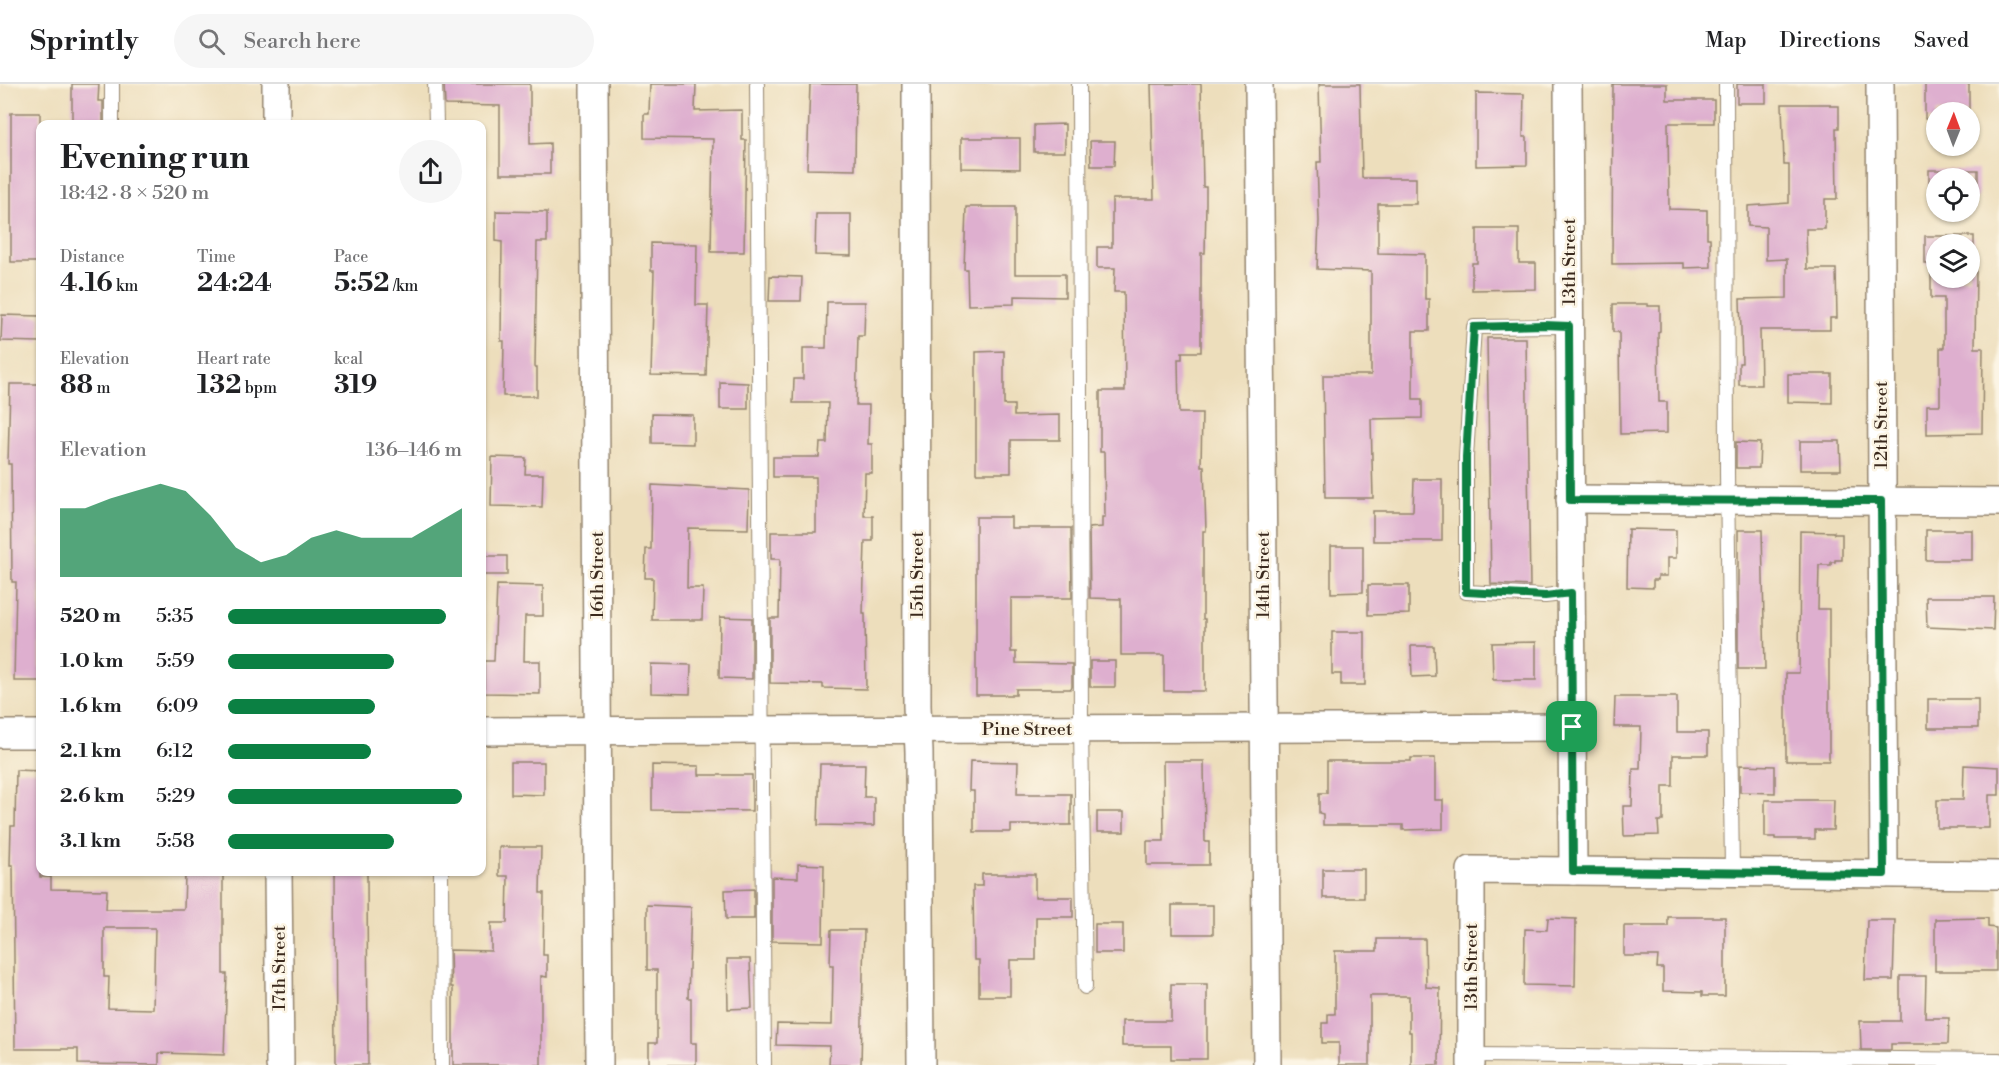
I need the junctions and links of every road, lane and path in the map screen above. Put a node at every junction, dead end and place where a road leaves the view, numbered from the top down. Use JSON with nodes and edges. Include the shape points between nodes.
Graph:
{"nodes":[{"id":1,"x":112,"y":84,"type":"edge"},
{"id":2,"x":276,"y":84,"type":"edge"},
{"id":3,"x":435,"y":84,"type":"edge"},
{"id":4,"x":594,"y":84,"type":"edge"},
{"id":5,"x":757,"y":84,"type":"edge"},
{"id":6,"x":916,"y":84,"type":"edge"},
{"id":7,"x":1079,"y":84,"type":"edge"},
{"id":8,"x":1259,"y":84,"type":"edge"},
{"id":9,"x":1568,"y":84,"type":"edge"},
{"id":10,"x":1726,"y":84,"type":"edge"},
{"id":11,"x":1880,"y":84,"type":"edge"},
{"id":12,"x":112,"y":120,"type":"edge"},
{"id":13,"x":276,"y":120,"type":"edge"},
{"id":14,"x":436,"y":120,"type":"edge"},
{"id":15,"x":1569,"y":326,"type":"junction"},
{"id":16,"x":1570,"y":500,"type":"junction"},
{"id":17,"x":1728,"y":500,"type":"junction"},
{"id":18,"x":1881,"y":501,"type":"junction"},
{"id":19,"x":1999,"y":502,"type":"edge"},
{"id":20,"x":1571,"y":593,"type":"junction"},
{"id":21,"x":1265,"y":727,"type":"junction"},
{"id":22,"x":1572,"y":727,"type":"junction"},
{"id":23,"x":918,"y":729,"type":"junction"},
{"id":24,"x":1081,"y":729,"type":"junction"},
{"id":25,"x":486,"y":730,"type":"edge"},
{"id":26,"x":762,"y":730,"type":"junction"},
{"id":27,"x":598,"y":731,"type":"junction"},
{"id":28,"x":0,"y":734,"type":"edge"},
{"id":29,"x":36,"y":734,"type":"edge"},
{"id":30,"x":1573,"y":871,"type":"junction"},
{"id":31,"x":1732,"y":872,"type":"junction"},
{"id":32,"x":1884,"y":874,"type":"junction"},
{"id":33,"x":1999,"y":875,"type":"edge"},
{"id":34,"x":278,"y":876,"type":"edge"},
{"id":35,"x":441,"y":876,"type":"edge"},
{"id":36,"x":1085,"y":987,"type":"dead end"},
{"id":37,"x":1471,"y":1060,"type":"edge"},
{"id":38,"x":1999,"y":1060,"type":"edge"},
{"id":39,"x":280,"y":1065,"type":"edge"},
{"id":40,"x":442,"y":1065,"type":"edge"},
{"id":41,"x":599,"y":1065,"type":"edge"},
{"id":42,"x":764,"y":1065,"type":"edge"},
{"id":43,"x":921,"y":1065,"type":"edge"},
{"id":44,"x":1267,"y":1065,"type":"edge"}],
"edges":[{"from":1,"to":12,"type":"lane"},
{"from":2,"to":13,"type":"street"},
{"from":3,"to":14,"type":"lane"},
{"from":4,"to":27,"type":"street","name":"16th Street"},
{"from":5,"to":26,"type":"lane"},
{"from":6,"to":23,"type":"street","name":"15th Street"},
{"from":7,"to":24,"type":"lane"},
{"from":8,"to":21,"type":"street","name":"14th Street"},
{"from":9,"to":15,"type":"street","name":"13th Street"},
{"from":10,"to":17,"type":"lane"},
{"from":11,"to":18,"type":"street","name":"12th Street"},
{"from":15,"to":16,"type":"street","name":"13th Street"},
{"from":15,"to":20,"type":"lane","via":[[1474,327],[1466,457],[1466,592],[1545,596]]},
{"from":16,"to":17,"type":"street"},
{"from":16,"to":20,"type":"street","name":"13th Street"},
{"from":17,"to":18,"type":"street"},
{"from":17,"to":31,"type":"lane"},
{"from":18,"to":19,"type":"street"},
{"from":18,"to":32,"type":"street","name":"12th Street"},
{"from":20,"to":22,"type":"street","name":"13th Street"},
{"from":21,"to":22,"type":"street","name":"Pine Street"},
{"from":21,"to":24,"type":"street","name":"Pine Street"},
{"from":21,"to":44,"type":"street","name":"14th Street"},
{"from":22,"to":30,"type":"street","name":"13th Street"},
{"from":23,"to":24,"type":"street","name":"Pine Street"},
{"from":23,"to":26,"type":"street","name":"Pine Street"},
{"from":23,"to":43,"type":"street","name":"15th Street"},
{"from":24,"to":36,"type":"lane"},
{"from":25,"to":27,"type":"street","name":"Pine Street"},
{"from":26,"to":27,"type":"street","name":"Pine Street"},
{"from":26,"to":42,"type":"lane"},
{"from":27,"to":41,"type":"street","name":"16th Street"},
{"from":28,"to":29,"type":"street"},
{"from":30,"to":31,"type":"street"},
{"from":30,"to":37,"type":"street","name":"13th Street","via":[[1471,870]]},
{"from":31,"to":32,"type":"street"},
{"from":32,"to":33,"type":"street"},
{"from":34,"to":39,"type":"street","name":"17th Street"},
{"from":35,"to":40,"type":"lane"},
{"from":37,"to":38,"type":"lane"}]}
